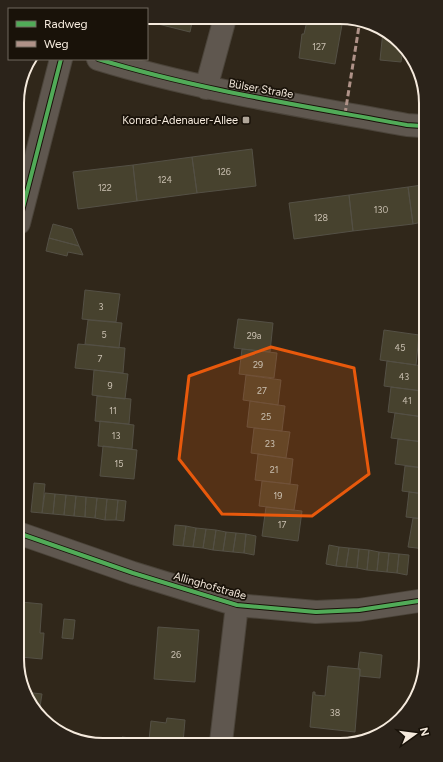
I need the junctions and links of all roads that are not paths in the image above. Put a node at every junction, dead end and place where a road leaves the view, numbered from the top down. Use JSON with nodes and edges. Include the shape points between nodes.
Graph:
{"nodes":[{"id":1,"x":223,"y":24,"type":"edge"},
{"id":2,"x":61,"y":60,"type":"edge"},
{"id":3,"x":101,"y":60,"type":"edge"},
{"id":4,"x":206,"y":88,"type":"junction"},
{"id":5,"x":419,"y":126,"type":"edge"},
{"id":6,"x":24,"y":203,"type":"edge"},
{"id":7,"x":24,"y":535,"type":"edge"},
{"id":8,"x":419,"y":601,"type":"edge"},
{"id":9,"x":237,"y":606,"type":"junction"},
{"id":10,"x":222,"y":738,"type":"edge"}],
"edges":[{"from":1,"to":4,"type":"street"},
{"from":2,"to":6,"type":"street"},
{"from":3,"to":4,"type":"street","name":"Bülser Straße"},
{"from":4,"to":5,"type":"street","name":"Bülser Straße"},
{"from":7,"to":9,"type":"street","name":"Allinghofstraße"},
{"from":8,"to":9,"type":"street","name":"Allinghofstraße","via":[[359,610],[316,612]]},
{"from":9,"to":10,"type":"street","name":"Allinghofstraße"}]}
